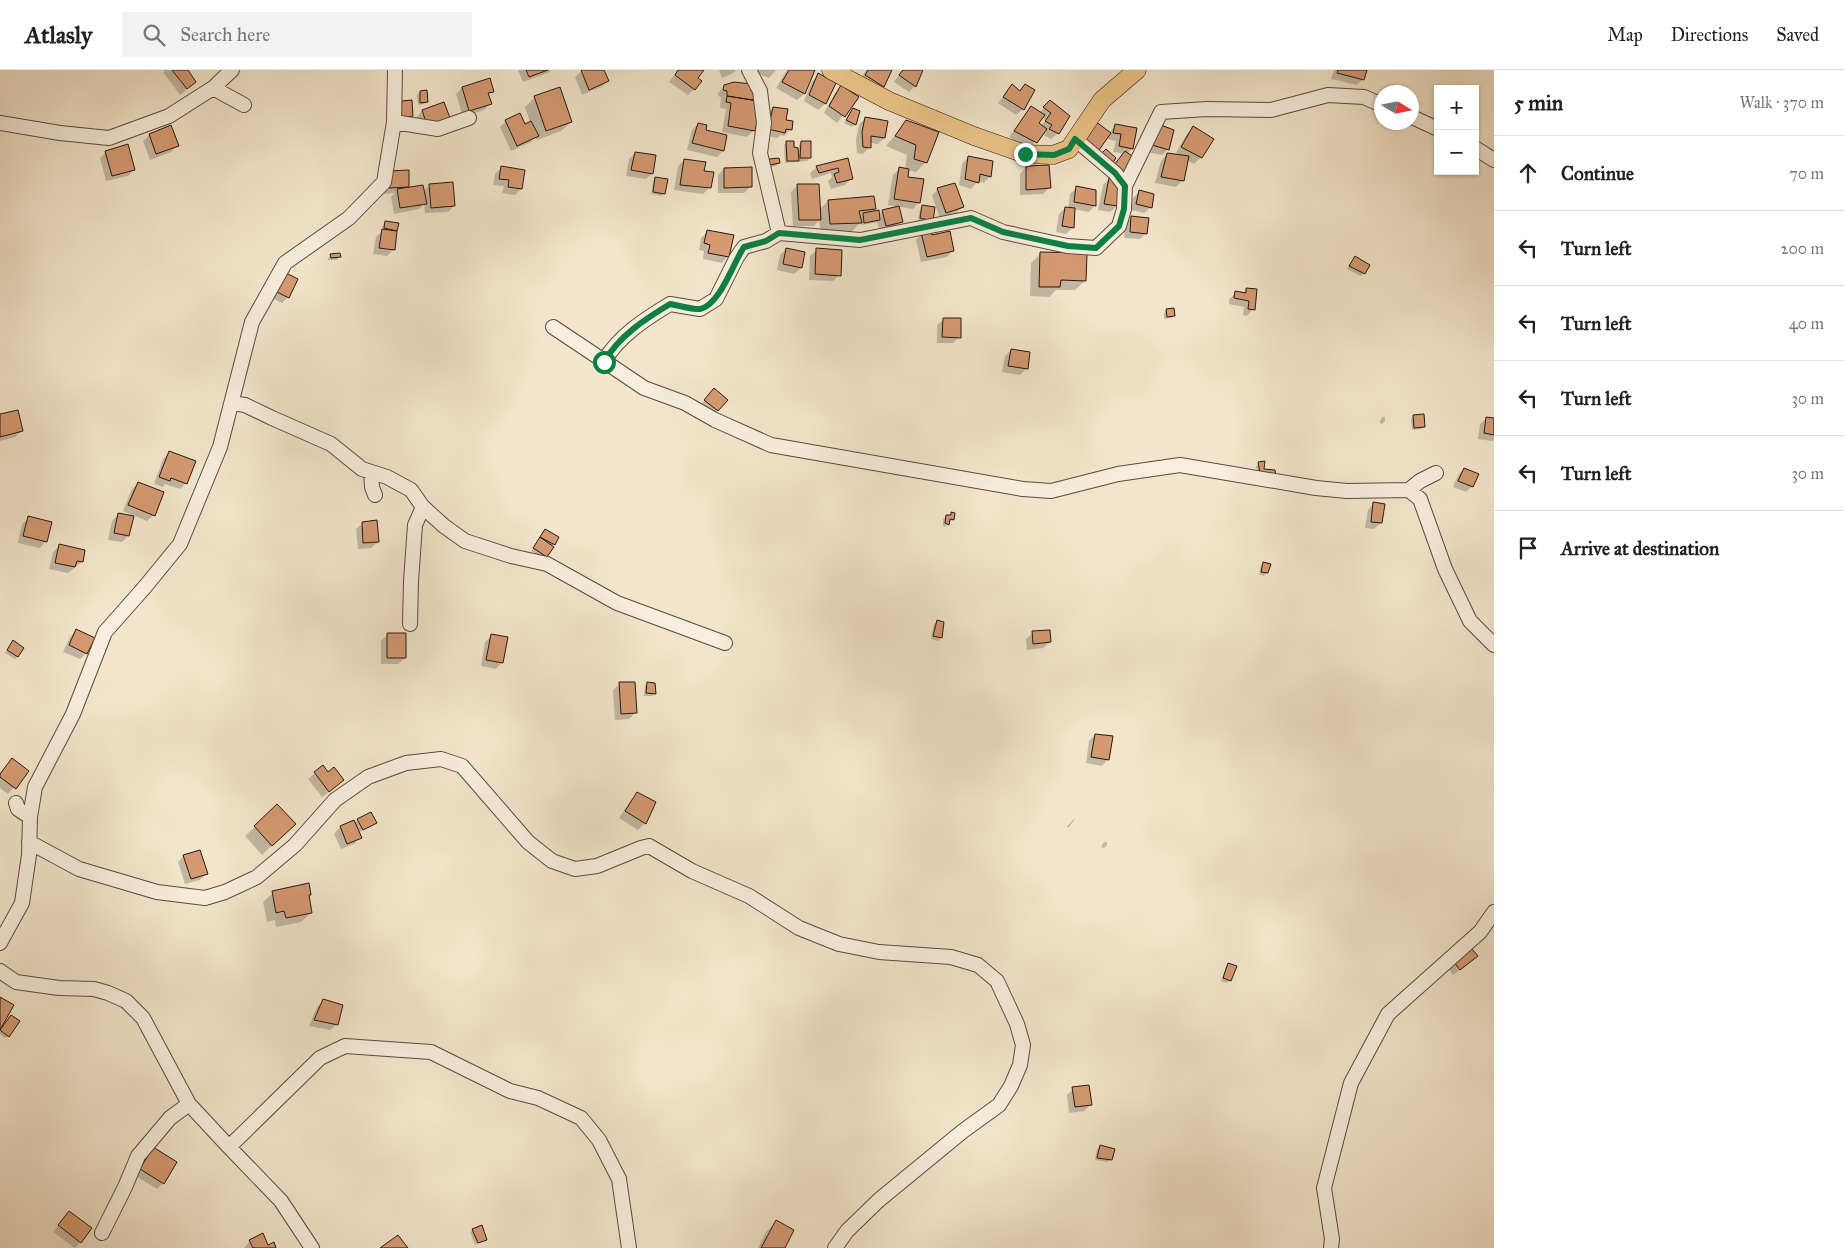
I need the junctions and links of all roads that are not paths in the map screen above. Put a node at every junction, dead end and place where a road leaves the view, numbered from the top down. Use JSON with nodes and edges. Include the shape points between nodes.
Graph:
{"nodes":[{"id":1,"x":232,"y":70,"type":"edge"},
{"id":2,"x":394,"y":70,"type":"edge"},
{"id":3,"x":749,"y":70,"type":"edge"},
{"id":4,"x":831,"y":70,"type":"edge"},
{"id":5,"x":1137,"y":70,"type":"edge"},
{"id":6,"x":213,"y":88,"type":"junction"},
{"id":7,"x":1374,"y":101,"type":"edge"},
{"id":8,"x":244,"y":105,"type":"dead end"},
{"id":9,"x":469,"y":118,"type":"dead end"},
{"id":10,"x":1419,"y":120,"type":"edge"},
{"id":11,"x":394,"y":122,"type":"junction"},
{"id":12,"x":0,"y":123,"type":"edge"},
{"id":13,"x":1434,"y":127,"type":"edge"},
{"id":14,"x":1075,"y":139,"type":"junction"},
{"id":15,"x":1479,"y":151,"type":"edge"},
{"id":16,"x":1494,"y":160,"type":"edge"},
{"id":17,"x":1125,"y":186,"type":"junction"},
{"id":18,"x":779,"y":233,"type":"junction"},
{"id":19,"x":553,"y":328,"type":"dead end"},
{"id":20,"x":604,"y":362,"type":"junction"},
{"id":21,"x":232,"y":403,"type":"junction"},
{"id":22,"x":371,"y":472,"type":"junction"},
{"id":23,"x":1436,"y":474,"type":"dead end"},
{"id":24,"x":1409,"y":490,"type":"junction"},
{"id":25,"x":375,"y":495,"type":"dead end"},
{"id":26,"x":423,"y":507,"type":"junction"},
{"id":27,"x":410,"y":624,"type":"dead end"},
{"id":28,"x":725,"y":643,"type":"dead end"},
{"id":29,"x":1494,"y":645,"type":"edge"},
{"id":30,"x":16,"y":802,"type":"dead end"},
{"id":31,"x":30,"y":817,"type":"junction"},
{"id":32,"x":29,"y":842,"type":"junction"},
{"id":33,"x":1494,"y":912,"type":"edge"},
{"id":34,"x":0,"y":943,"type":"edge"},
{"id":35,"x":0,"y":971,"type":"edge"},
{"id":36,"x":189,"y":1104,"type":"junction"},
{"id":37,"x":228,"y":1147,"type":"junction"},
{"id":38,"x":102,"y":1233,"type":"dead end"},
{"id":39,"x":312,"y":1248,"type":"edge"},
{"id":40,"x":629,"y":1248,"type":"edge"},
{"id":41,"x":835,"y":1248,"type":"edge"},
{"id":42,"x":1331,"y":1248,"type":"edge"}],
"edges":[{"from":1,"to":6,"type":"street"},
{"from":2,"to":11,"type":"street"},
{"from":3,"to":18,"type":"street","via":[[760,91],[764,123],[760,153]]},
{"from":4,"to":14,"type":"main road","via":[[888,101],[1025,154],[1054,155],[1069,149]]},
{"from":5,"to":14,"type":"main road","via":[[1102,100]]},
{"from":6,"to":8,"type":"street"},
{"from":6,"to":12,"type":"street","via":[[169,116],[109,138]]},
{"from":7,"to":17,"type":"street","via":[[1364,97],[1328,95],[1271,110],[1161,112]]},
{"from":9,"to":11,"type":"street","via":[[438,129]]},
{"from":10,"to":13,"type":"street"},
{"from":11,"to":21,"type":"street","via":[[384,182],[349,218],[285,263],[252,322]]},
{"from":14,"to":17,"type":"street","via":[[1115,173]]},
{"from":15,"to":16,"type":"street"},
{"from":17,"to":18,"type":"street","via":[[1119,226],[1096,248],[1068,246],[1003,232],[971,218],[860,240]]},
{"from":18,"to":20,"type":"street","via":[[766,241],[744,247],[716,299],[700,309],[670,304],[613,346]]},
{"from":19,"to":20,"type":"street"},
{"from":20,"to":24,"type":"street","via":[[644,388],[685,403],[771,445],[1023,489],[1051,492],[1118,474],[1180,465],[1316,488]]},
{"from":21,"to":22,"type":"street","via":[[245,404],[331,444],[362,469]]},
{"from":21,"to":31,"type":"street","via":[[220,447],[180,544],[105,632],[73,714],[36,787]]},
{"from":22,"to":25,"type":"street"},
{"from":22,"to":26,"type":"street","via":[[411,490]]},
{"from":23,"to":24,"type":"street"},
{"from":24,"to":29,"type":"street","via":[[1420,499],[1445,569],[1470,621]]},
{"from":26,"to":27,"type":"street","via":[[416,526]]},
{"from":26,"to":28,"type":"street","via":[[465,541],[547,564],[617,603]]},
{"from":30,"to":31,"type":"street","via":[[18,809]]},
{"from":31,"to":32,"type":"street"},
{"from":32,"to":34,"type":"street","via":[[22,903]]},
{"from":32,"to":41,"type":"street","via":[[79,869],[158,892],[205,898],[257,877],[295,846],[335,800],[368,777],[406,763],[440,759],[462,766],[528,842],[552,861],[575,869],[597,866],[649,846],[692,871],[749,896],[799,928],[839,944],[879,952],[951,957],[978,965],[997,981],[1023,1045],[1020,1065],[1010,1086],[999,1105],[879,1200],[847,1231]]},
{"from":33,"to":42,"type":"street","via":[[1480,932],[1388,1014],[1352,1083],[1324,1188]]},
{"from":35,"to":36,"type":"street","via":[[16,982],[94,989],[126,1001],[143,1018]]},
{"from":36,"to":37,"type":"street"},
{"from":36,"to":38,"type":"street","via":[[170,1118],[138,1156]]},
{"from":37,"to":39,"type":"street","via":[[281,1201]]},
{"from":37,"to":40,"type":"street","via":[[320,1058],[345,1046],[431,1052],[510,1090],[538,1098],[581,1118],[599,1140],[618,1179]]}]}
